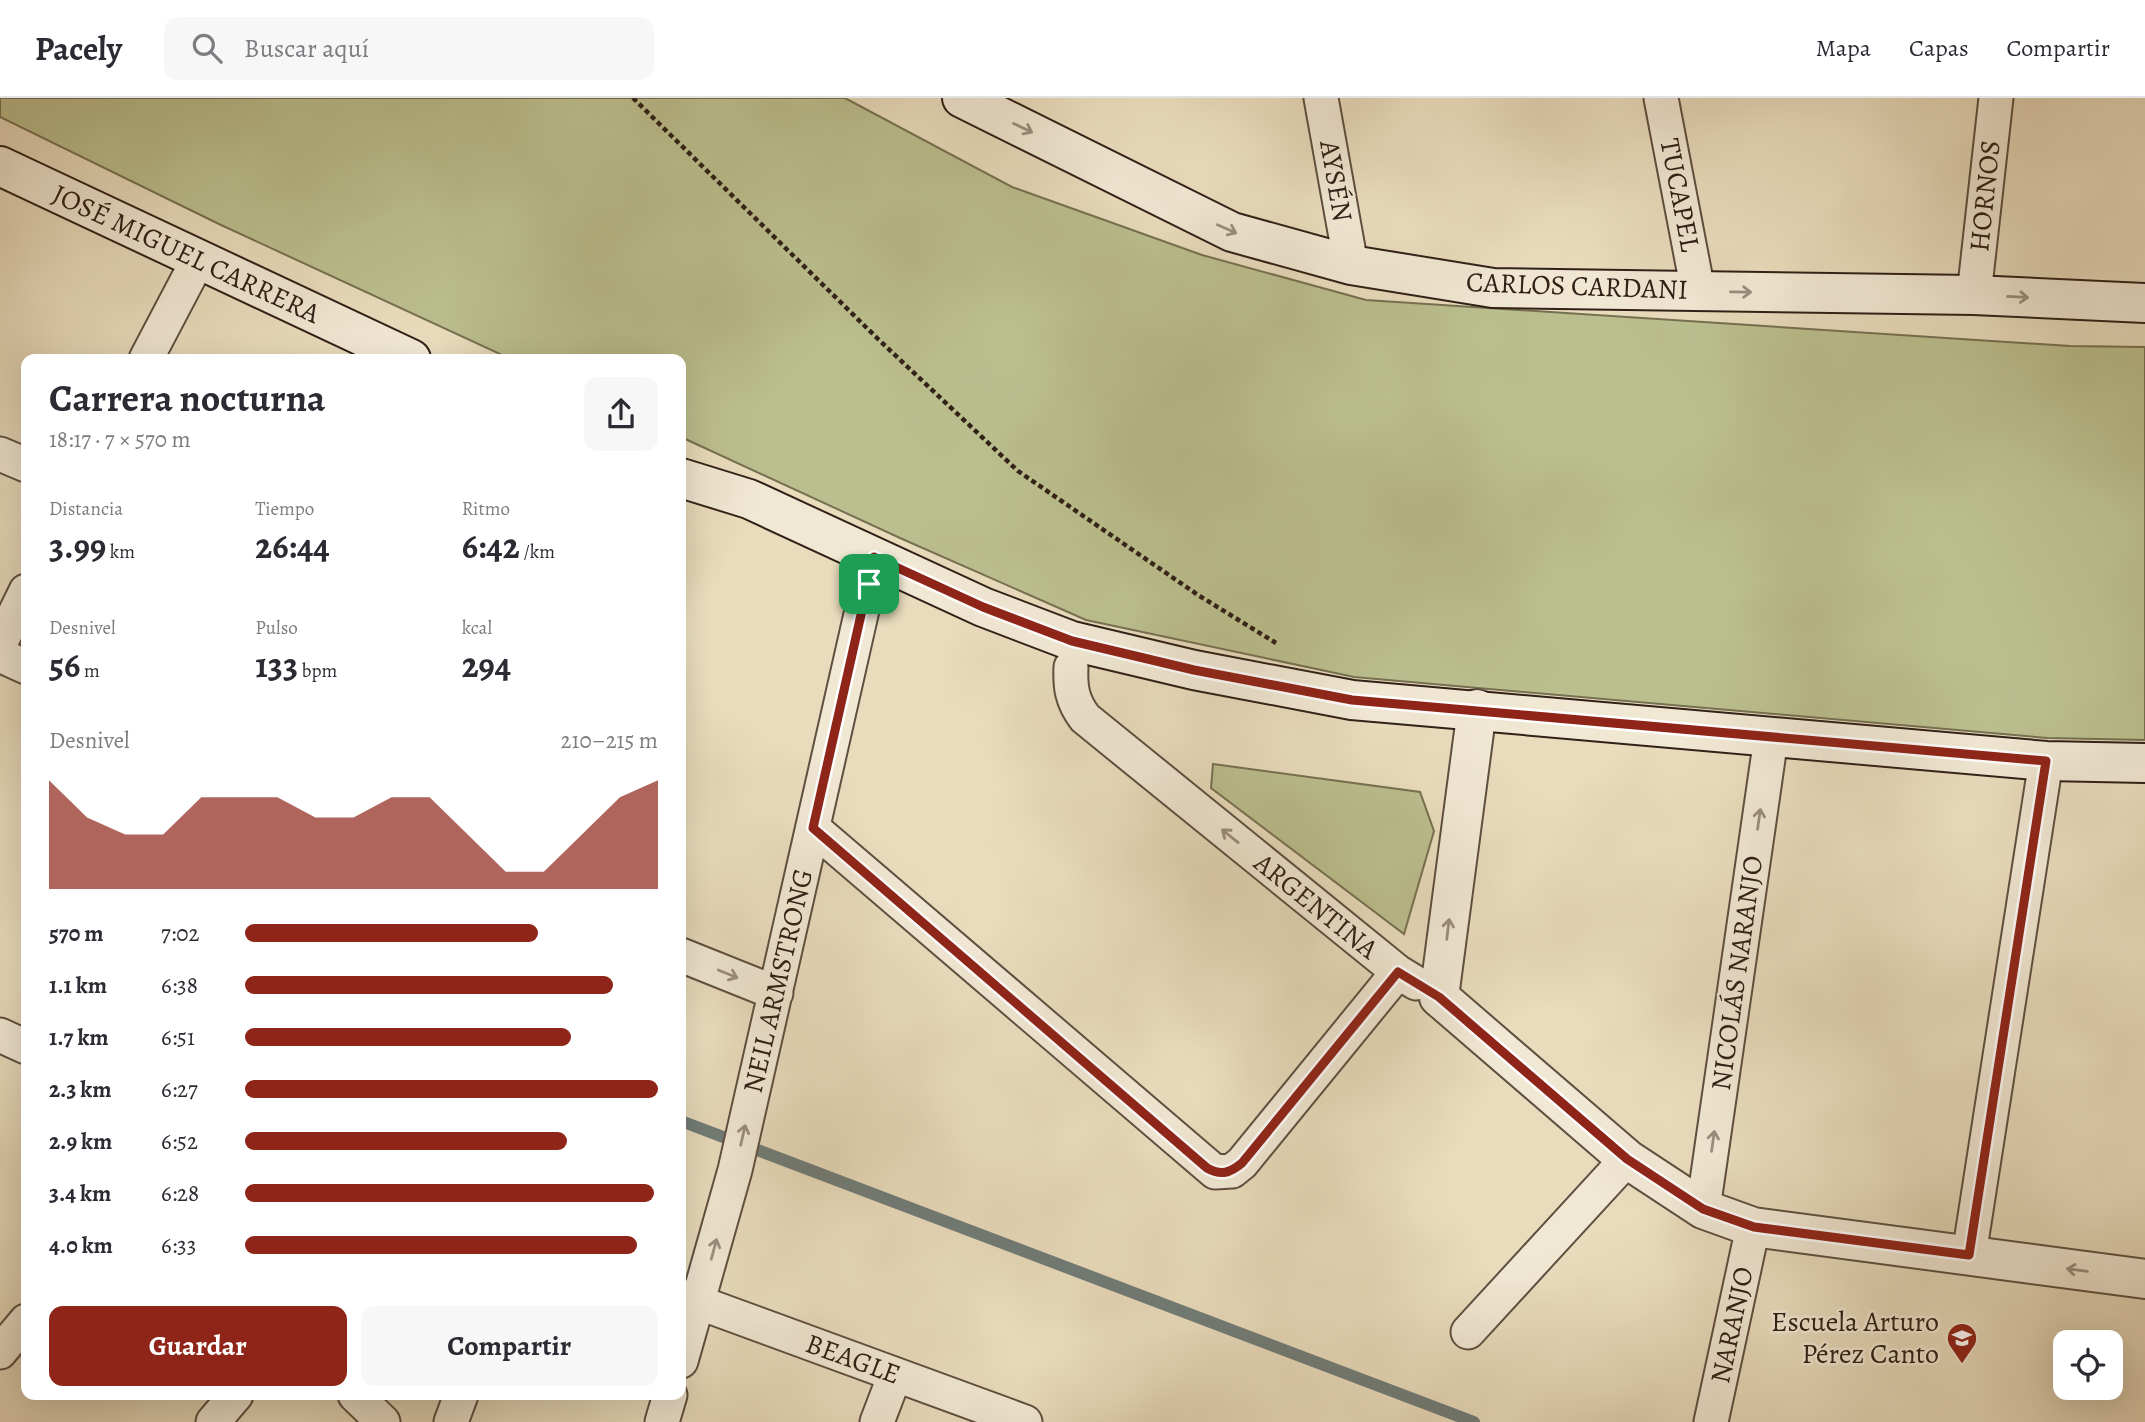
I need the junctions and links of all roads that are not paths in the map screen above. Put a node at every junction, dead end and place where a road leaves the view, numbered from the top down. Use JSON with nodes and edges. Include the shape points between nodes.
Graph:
{"nodes":[{"id":1,"x":962,"y":98,"type":"edge"},
{"id":2,"x":1321,"y":98,"type":"edge"},
{"id":3,"x":1661,"y":98,"type":"edge"},
{"id":4,"x":1996,"y":98,"type":"edge"},
{"id":5,"x":0,"y":166,"type":"edge"},
{"id":6,"x":198,"y":260,"type":"junction"},
{"id":7,"x":1352,"y":265,"type":"junction"},
{"id":8,"x":1698,"y":291,"type":"junction"},
{"id":9,"x":1974,"y":295,"type":"junction"},
{"id":10,"x":2145,"y":303,"type":"edge"},
{"id":11,"x":149,"y":354,"type":"edge"},
{"id":12,"x":400,"y":354,"type":"edge"},
{"id":13,"x":0,"y":454,"type":"edge"},
{"id":14,"x":21,"y":463,"type":"edge"},
{"id":15,"x":686,"y":480,"type":"edge"},
{"id":16,"x":686,"y":488,"type":"edge"},
{"id":17,"x":871,"y":570,"type":"junction"},
{"id":18,"x":21,"y":601,"type":"edge"},
{"id":19,"x":0,"y":644,"type":"edge"},
{"id":20,"x":0,"y":655,"type":"edge"},
{"id":21,"x":21,"y":665,"type":"edge"},
{"id":22,"x":1071,"y":667,"type":"junction"},
{"id":23,"x":1352,"y":700,"type":"junction"},
{"id":24,"x":1477,"y":709,"type":"junction"},
{"id":25,"x":1770,"y":738,"type":"junction"},
{"id":26,"x":2046,"y":761,"type":"junction"},
{"id":27,"x":2145,"y":763,"type":"edge"},
{"id":28,"x":813,"y":828,"type":"junction"},
{"id":29,"x":686,"y":957,"type":"edge"},
{"id":30,"x":1398,"y":972,"type":"junction"},
{"id":31,"x":776,"y":993,"type":"junction"},
{"id":32,"x":1439,"y":997,"type":"junction"},
{"id":33,"x":1627,"y":1159,"type":"junction"},
{"id":34,"x":1703,"y":1209,"type":"junction"},
{"id":35,"x":1754,"y":1227,"type":"junction"},
{"id":36,"x":1969,"y":1255,"type":"junction"},
{"id":37,"x":2145,"y":1279,"type":"edge"},
{"id":38,"x":690,"y":1299,"type":"edge"},
{"id":39,"x":21,"y":1327,"type":"edge"},
{"id":40,"x":686,"y":1327,"type":"edge"},
{"id":41,"x":1468,"y":1332,"type":"dead end"},
{"id":42,"x":0,"y":1353,"type":"edge"},
{"id":43,"x":895,"y":1375,"type":"junction"},
{"id":44,"x":232,"y":1400,"type":"edge"},
{"id":45,"x":360,"y":1400,"type":"edge"},
{"id":46,"x":459,"y":1400,"type":"edge"},
{"id":47,"x":669,"y":1400,"type":"edge"},
{"id":48,"x":213,"y":1422,"type":"edge"},
{"id":49,"x":383,"y":1422,"type":"edge"},
{"id":50,"x":451,"y":1422,"type":"edge"},
{"id":51,"x":662,"y":1422,"type":"edge"},
{"id":52,"x":877,"y":1422,"type":"edge"},
{"id":53,"x":1025,"y":1422,"type":"edge"},
{"id":54,"x":1711,"y":1422,"type":"edge"}],
"edges":[{"from":1,"to":7,"type":"main road","name":"CARLOS CARDANI","one_way":true,"via":[[1232,232]]},
{"from":2,"to":7,"type":"street","name":"AYSÉN"},
{"from":3,"to":8,"type":"street","name":"TUCAPEL"},
{"from":4,"to":9,"type":"street","name":"HORNOS"},
{"from":5,"to":6,"type":"main road","name":"JOSÉ MIGUEL CARRERA"},
{"from":6,"to":11,"type":"street"},
{"from":6,"to":12,"type":"main road","name":"JOSÉ MIGUEL CARRERA"},
{"from":7,"to":8,"type":"main road","name":"CARLOS CARDANI","via":[[1493,288]]},
{"from":8,"to":9,"type":"main road","name":"CARLOS CARDANI","one_way":true},
{"from":9,"to":10,"type":"main road","name":"CARLOS CARDANI","one_way":true},
{"from":13,"to":14,"type":"street"},
{"from":15,"to":17,"type":"main road","via":[[749,499]]},
{"from":16,"to":17,"type":"main road"},
{"from":17,"to":22,"type":"main road","via":[[984,635]]},
{"from":17,"to":23,"type":"main road","via":[[1072,641]]},
{"from":17,"to":28,"type":"street","name":"NEIL ARMSTRONG"},
{"from":18,"to":19,"type":"street"},
{"from":20,"to":21,"type":"street"},
{"from":22,"to":23,"type":"main road","via":[[1264,701]]},
{"from":30,"to":22,"type":"street","name":"ARGENTINA","one_way":true,"via":[[1085,718],[1070,689]]},
{"from":23,"to":24,"type":"main road"},
{"from":24,"to":25,"type":"main road"},
{"from":32,"to":24,"type":"main road","one_way":true},
{"from":25,"to":26,"type":"main road"},
{"from":34,"to":25,"type":"street","name":"NICOLÁS NARANJO","one_way":true},
{"from":26,"to":27,"type":"main road"},
{"from":26,"to":36,"type":"street"},
{"from":28,"to":30,"type":"street","via":[[1207,1168],[1223,1174],[1242,1163]]},
{"from":28,"to":31,"type":"street","name":"NEIL ARMSTRONG"},
{"from":29,"to":31,"type":"street","one_way":true},
{"from":30,"to":32,"type":"street","name":"ARGENTINA"},
{"from":38,"to":31,"type":"street","name":"NEIL ARMSTRONG","one_way":true,"via":[[735,1170]]},
{"from":32,"to":33,"type":"main road","name":"ARGENTINA"},
{"from":33,"to":34,"type":"main road","name":"ARGENTINA"},
{"from":33,"to":41,"type":"street"},
{"from":34,"to":35,"type":"main road","name":"ARGENTINA"},
{"from":35,"to":36,"type":"main road","name":"ARGENTINA"},
{"from":35,"to":54,"type":"street","name":"NARANJO"},
{"from":37,"to":36,"type":"main road","name":"ARGENTINA","one_way":true},
{"from":38,"to":40,"type":"street","name":"NEIL ARMSTRONG"},
{"from":38,"to":43,"type":"street","name":"BEAGLE"},
{"from":39,"to":42,"type":"street"},
{"from":43,"to":52,"type":"street"},
{"from":43,"to":53,"type":"street","name":"BEAGLE"},
{"from":44,"to":48,"type":"street"},
{"from":45,"to":49,"type":"street"},
{"from":46,"to":50,"type":"street"},
{"from":47,"to":51,"type":"street"}]}
